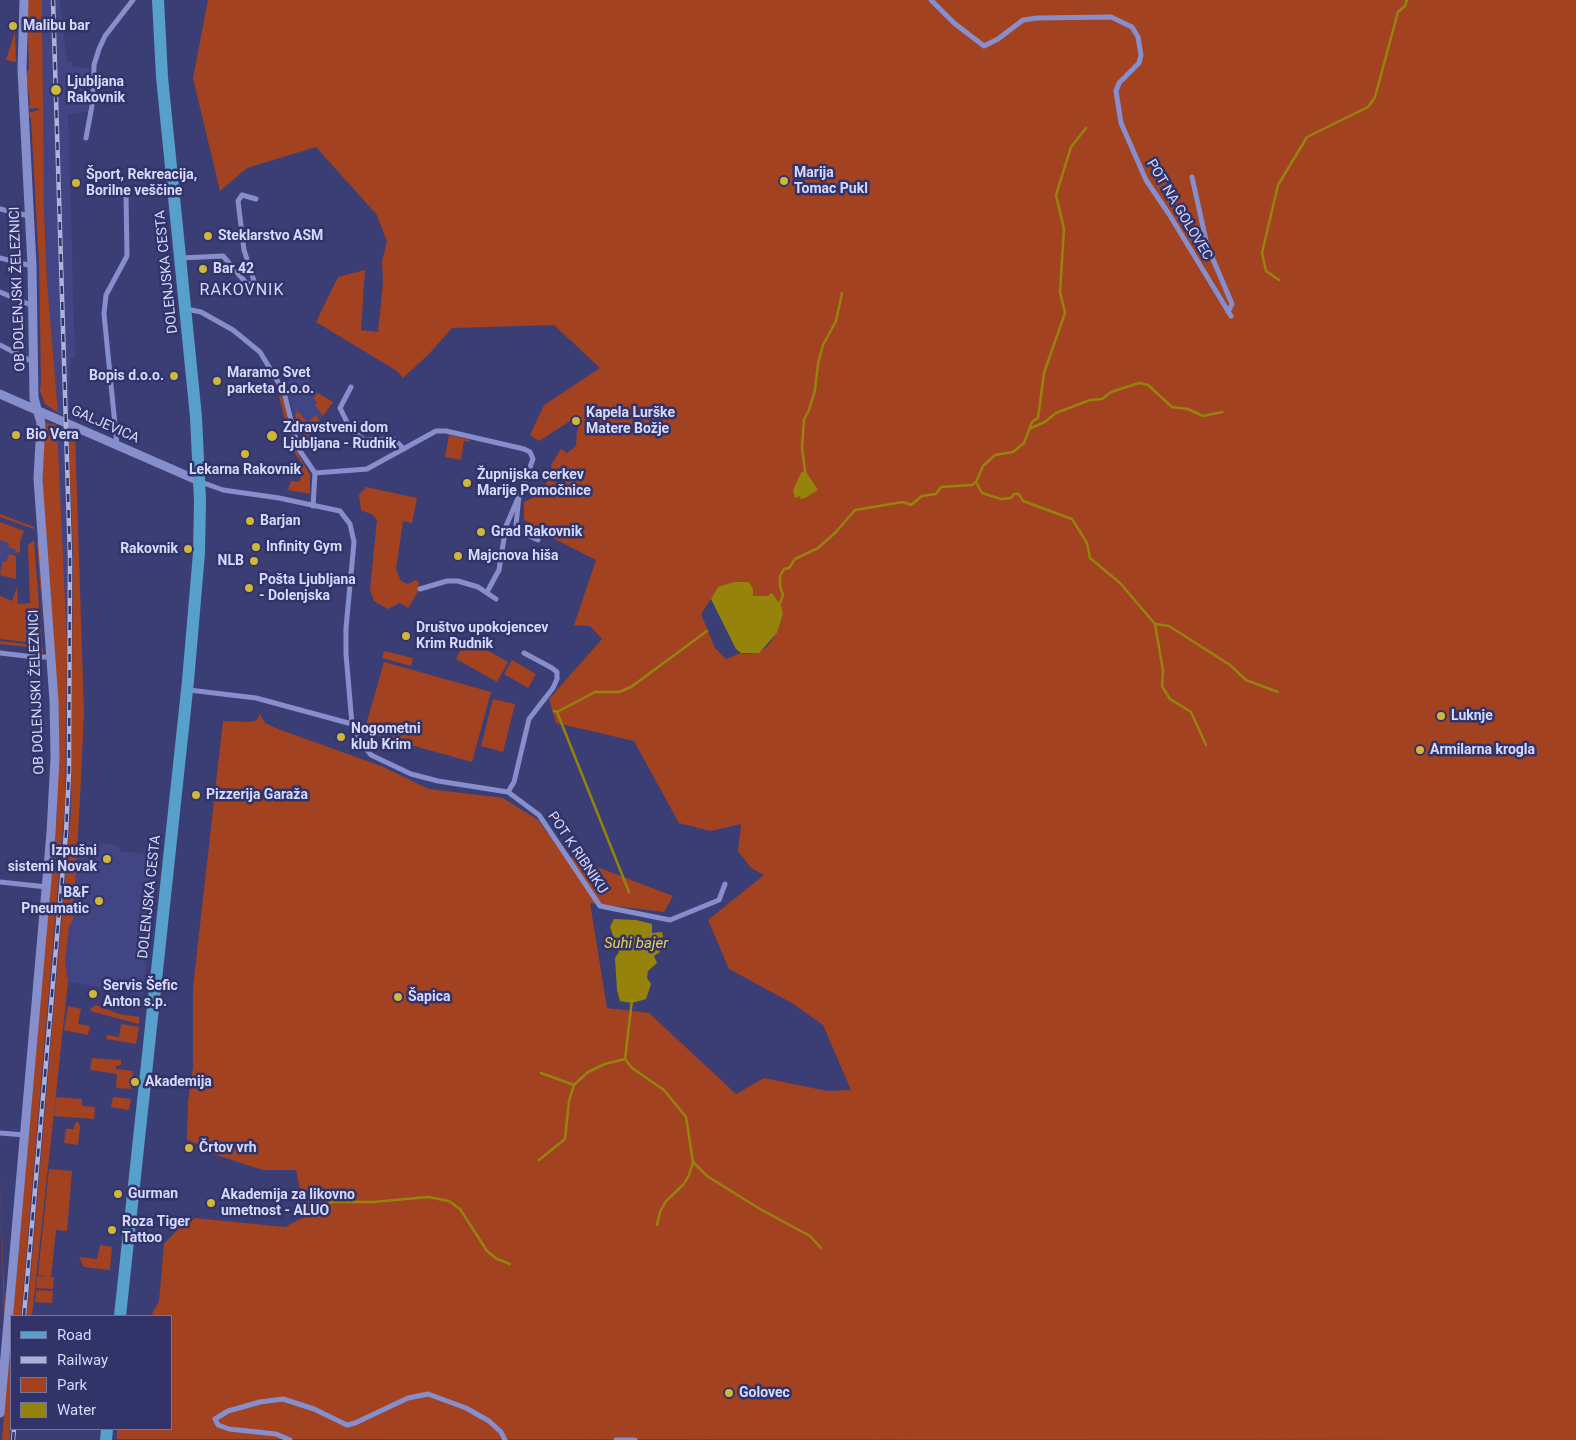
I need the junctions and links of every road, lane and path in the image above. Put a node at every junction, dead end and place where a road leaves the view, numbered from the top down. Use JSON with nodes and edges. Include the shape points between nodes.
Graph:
{"nodes":[{"id":1,"x":24,"y":0,"type":"edge"},
{"id":2,"x":133,"y":0,"type":"edge"},
{"id":3,"x":158,"y":0,"type":"edge"},
{"id":4,"x":930,"y":0,"type":"edge"},
{"id":5,"x":86,"y":138,"type":"dead end"},
{"id":6,"x":1192,"y":177,"type":"dead end"},
{"id":7,"x":126,"y":194,"type":"dead end"},
{"id":8,"x":256,"y":198,"type":"dead end"},
{"id":9,"x":0,"y":209,"type":"edge"},
{"id":10,"x":29,"y":216,"type":"junction"},
{"id":11,"x":0,"y":258,"type":"edge"},
{"id":12,"x":181,"y":258,"type":"junction"},
{"id":13,"x":32,"y":266,"type":"junction"},
{"id":14,"x":0,"y":292,"type":"edge"},
{"id":15,"x":33,"y":306,"type":"junction"},
{"id":16,"x":186,"y":309,"type":"junction"},
{"id":17,"x":0,"y":346,"type":"edge"},
{"id":18,"x":34,"y":362,"type":"junction"},
{"id":19,"x":350,"y":387,"type":"dead end"},
{"id":20,"x":0,"y":394,"type":"edge"},
{"id":21,"x":38,"y":411,"type":"junction"},
{"id":22,"x":117,"y":445,"type":"junction"},
{"id":23,"x":404,"y":449,"type":"junction"},
{"id":24,"x":314,"y":473,"type":"junction"},
{"id":25,"x":199,"y":481,"type":"junction"},
{"id":26,"x":519,"y":496,"type":"junction"},
{"id":27,"x":313,"y":506,"type":"junction"},
{"id":28,"x":538,"y":540,"type":"dead end"},
{"id":29,"x":420,"y":589,"type":"dead end"},
{"id":30,"x":486,"y":592,"type":"junction"},
{"id":31,"x":496,"y":599,"type":"dead end"},
{"id":32,"x":0,"y":652,"type":"edge"},
{"id":33,"x":524,"y":653,"type":"dead end"},
{"id":34,"x":51,"y":657,"type":"junction"},
{"id":35,"x":187,"y":689,"type":"junction"},
{"id":36,"x":352,"y":724,"type":"junction"},
{"id":37,"x":508,"y":792,"type":"junction"},
{"id":38,"x":0,"y":882,"type":"edge"},
{"id":39,"x":725,"y":884,"type":"dead end"},
{"id":40,"x":47,"y":887,"type":"junction"},
{"id":41,"x":0,"y":1133,"type":"edge"},
{"id":42,"x":24,"y":1135,"type":"junction"},
{"id":43,"x":120,"y":1315,"type":"edge"},
{"id":44,"x":0,"y":1413,"type":"edge"},
{"id":45,"x":290,"y":1440,"type":"edge"},
{"id":46,"x":505,"y":1440,"type":"edge"},
{"id":47,"x":616,"y":1440,"type":"edge"},
{"id":48,"x":635,"y":1440,"type":"edge"}],
"edges":[{"from":1,"to":10,"type":"street","name":"OB DOLENJSKI ŽELEZNICI","via":[[22,70]]},
{"from":2,"to":5,"type":"street","via":[[99,49],[94,64],[93,100]]},
{"from":3,"to":12,"type":"main road","name":"DOLENJSKA CESTA","via":[[162,77]]},
{"from":4,"to":6,"type":"street","name":"POT NA GOLOVEC","via":[[984,46],[1023,20],[1037,18],[1111,17],[1132,27],[1138,37],[1141,55],[1139,63],[1119,83],[1116,91],[1121,123],[1146,180],[1229,314],[1232,304],[1206,244]]},
{"from":7,"to":22,"type":"street","via":[[128,256],[106,295],[104,314]]},
{"from":8,"to":12,"type":"street","via":[[242,195],[238,201],[244,250],[255,284],[247,284],[223,256]]},
{"from":9,"to":10,"type":"street"},
{"from":10,"to":13,"type":"street","name":"OB DOLENJSKI ŽELEZNICI"},
{"from":11,"to":13,"type":"street"},
{"from":12,"to":16,"type":"main road","name":"DOLENJSKA CESTA"},
{"from":13,"to":15,"type":"street","name":"OB DOLENJSKI ŽELEZNICI"},
{"from":14,"to":15,"type":"street"},
{"from":15,"to":18,"type":"street","name":"OB DOLENJSKI ŽELEZNICI"},
{"from":16,"to":24,"type":"street","via":[[201,312],[233,330],[260,352],[284,392],[298,448]]},
{"from":16,"to":25,"type":"main road","name":"DOLENJSKA CESTA"},
{"from":17,"to":18,"type":"street"},
{"from":18,"to":21,"type":"street","name":"OB DOLENJSKI ŽELEZNICI","via":[[34,398]]},
{"from":19,"to":23,"type":"street","via":[[340,408],[351,430],[368,441],[394,439]]},
{"from":20,"to":21,"type":"street","name":"GALJEVICA"},
{"from":21,"to":22,"type":"street","name":"GALJEVICA"},
{"from":21,"to":34,"type":"street","name":"OB DOLENJSKI ŽELEZNICI","via":[[41,423],[38,479]]},
{"from":22,"to":25,"type":"street","name":"GALJEVICA"},
{"from":23,"to":24,"type":"street","via":[[367,469]]},
{"from":23,"to":26,"type":"street","via":[[440,431],[524,449],[533,459]]},
{"from":24,"to":27,"type":"street"},
{"from":25,"to":27,"type":"street","via":[[223,490]]},
{"from":25,"to":35,"type":"main road","name":"DOLENJSKA CESTA","via":[[199,553]]},
{"from":26,"to":28,"type":"street","via":[[516,525]]},
{"from":26,"to":30,"type":"street","via":[[506,526],[499,570]]},
{"from":27,"to":36,"type":"street","via":[[340,511],[353,530],[346,628]]},
{"from":29,"to":30,"type":"street","via":[[447,580],[468,583]]},
{"from":30,"to":31,"type":"street"},
{"from":32,"to":34,"type":"street"},
{"from":33,"to":37,"type":"street","via":[[552,668],[557,679],[529,719],[514,782]]},
{"from":34,"to":40,"type":"street","name":"OB DOLENJSKI ŽELEZNICI","via":[[55,758]]},
{"from":35,"to":36,"type":"street","via":[[256,698]]},
{"from":35,"to":43,"type":"main road","name":"DOLENJSKA CESTA"},
{"from":36,"to":37,"type":"street","name":"POT K RIBNIKU","via":[[371,755],[385,763],[438,781]]},
{"from":37,"to":39,"type":"street","name":"POT K RIBNIKU","via":[[539,815],[600,906],[670,920],[719,900]]},
{"from":38,"to":40,"type":"street"},
{"from":40,"to":42,"type":"street","name":"OB DOLENJSKI ŽELEZNICI"},
{"from":41,"to":42,"type":"street"},
{"from":42,"to":44,"type":"street","name":"OB DOLENJSKI ŽELEZNICI"},
{"from":45,"to":46,"type":"street","via":[[276,1434],[222,1428],[214,1419],[228,1411],[283,1399],[347,1425],[408,1398],[428,1394],[466,1408],[489,1421]]},
{"from":47,"to":48,"type":"street"}]}
